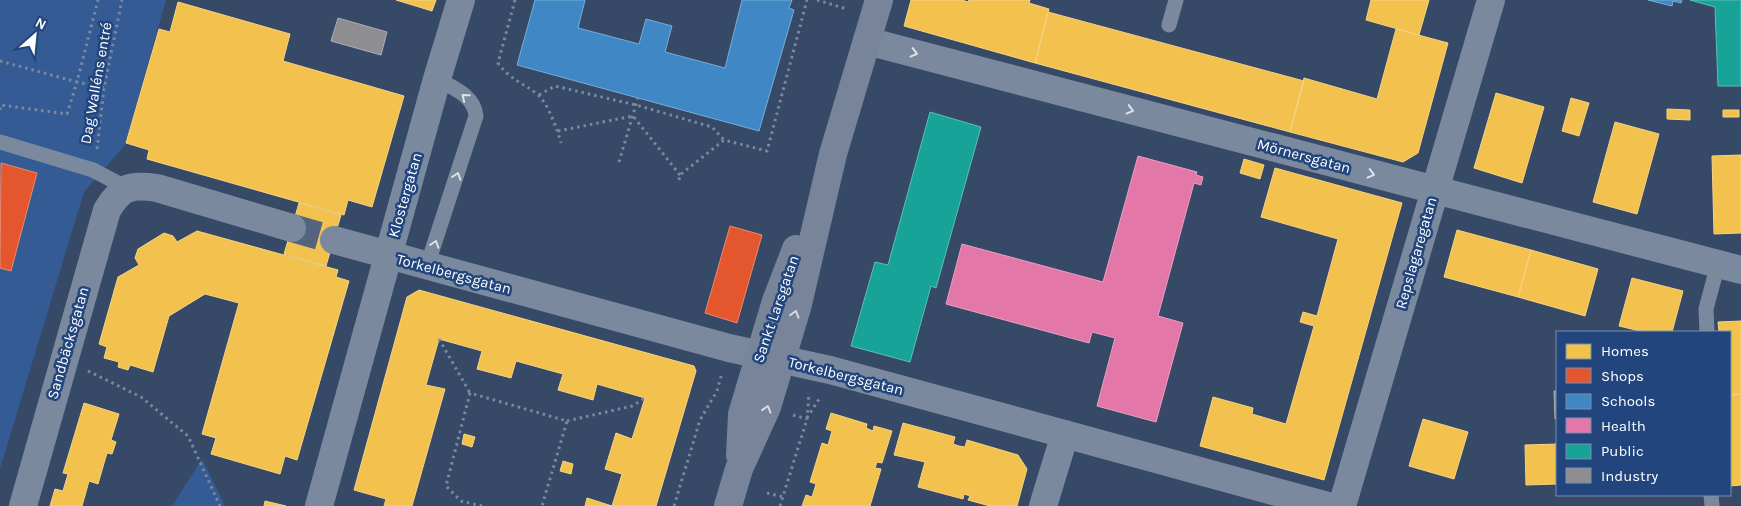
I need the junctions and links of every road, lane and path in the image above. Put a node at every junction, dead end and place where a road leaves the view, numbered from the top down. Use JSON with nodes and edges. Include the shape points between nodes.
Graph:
{"nodes":[{"id":1,"x":98,"y":0,"type":"edge"},
{"id":2,"x":122,"y":0,"type":"edge"},
{"id":3,"x":461,"y":0,"type":"edge"},
{"id":4,"x":515,"y":0,"type":"edge"},
{"id":5,"x":807,"y":0,"type":"edge"},
{"id":6,"x":879,"y":0,"type":"edge"},
{"id":7,"x":1176,"y":0,"type":"edge"},
{"id":8,"x":1491,"y":0,"type":"edge"},
{"id":9,"x":1169,"y":24,"type":"dead end"},
{"id":10,"x":867,"y":41,"type":"junction"},
{"id":11,"x":0,"y":61,"type":"edge"},
{"id":12,"x":437,"y":80,"type":"junction"},
{"id":13,"x":77,"y":82,"type":"junction"},
{"id":14,"x":104,"y":88,"type":"junction"},
{"id":15,"x":539,"y":95,"type":"junction"},
{"id":16,"x":638,"y":98,"type":"dead end"},
{"id":17,"x":636,"y":105,"type":"junction"},
{"id":18,"x":0,"y":110,"type":"edge"},
{"id":19,"x":633,"y":116,"type":"junction"},
{"id":20,"x":558,"y":131,"type":"junction"},
{"id":21,"x":724,"y":140,"type":"junction"},
{"id":22,"x":0,"y":142,"type":"edge"},
{"id":23,"x":561,"y":143,"type":"dead end"},
{"id":24,"x":619,"y":162,"type":"dead end"},
{"id":25,"x":93,"y":170,"type":"junction"},
{"id":26,"x":680,"y":175,"type":"junction"},
{"id":27,"x":679,"y":180,"type":"dead end"},
{"id":28,"x":128,"y":188,"type":"junction"},
{"id":29,"x":1434,"y":191,"type":"junction"},
{"id":30,"x":292,"y":228,"type":"tunnel mouth"},
{"id":31,"x":334,"y":240,"type":"tunnel mouth"},
{"id":32,"x":388,"y":256,"type":"junction"},
{"id":33,"x":427,"y":266,"type":"junction"},
{"id":34,"x":1729,"y":267,"type":"edge"},
{"id":35,"x":1707,"y":331,"type":"edge"},
{"id":36,"x":439,"y":339,"type":"dead end"},
{"id":37,"x":770,"y":358,"type":"junction"},
{"id":38,"x":63,"y":360,"type":"junction"},
{"id":39,"x":717,"y":391,"type":"dead end"},
{"id":40,"x":470,"y":393,"type":"junction"},
{"id":41,"x":645,"y":398,"type":"dead end"},
{"id":42,"x":807,"y":419,"type":"dead end"},
{"id":43,"x":567,"y":421,"type":"junction"},
{"id":44,"x":1065,"y":434,"type":"junction"},
{"id":45,"x":767,"y":493,"type":"dead end"},
{"id":46,"x":783,"y":497,"type":"junction"},
{"id":47,"x":461,"y":501,"type":"junction"},
{"id":48,"x":23,"y":506,"type":"edge"},
{"id":49,"x":220,"y":506,"type":"edge"},
{"id":50,"x":319,"y":506,"type":"edge"},
{"id":51,"x":460,"y":506,"type":"edge"},
{"id":52,"x":482,"y":506,"type":"edge"},
{"id":53,"x":542,"y":506,"type":"edge"},
{"id":54,"x":674,"y":506,"type":"edge"},
{"id":55,"x":728,"y":506,"type":"edge"},
{"id":56,"x":780,"y":506,"type":"edge"},
{"id":57,"x":1042,"y":506,"type":"edge"},
{"id":58,"x":1328,"y":506,"type":"edge"},
{"id":59,"x":1342,"y":506,"type":"edge"}],
"edges":[{"from":1,"to":13,"type":"path"},
{"from":2,"to":14,"type":"path","name":"Dag Walléns entré"},
{"from":3,"to":12,"type":"street","name":"Klostergatan"},
{"from":4,"to":15,"type":"path","via":[[498,63],[508,77]]},
{"from":5,"to":21,"type":"path","via":[[767,151]]},
{"from":6,"to":10,"type":"main road","name":"Sankt Larsgatan"},
{"from":7,"to":9,"type":"lane"},
{"from":8,"to":29,"type":"street","name":"Repslagaregatan"},
{"from":10,"to":29,"type":"street","name":"Mörnersgatan","one_way":true},
{"from":10,"to":37,"type":"main road","name":"Sankt Larsgatan","via":[[833,154],[776,301]]},
{"from":11,"to":13,"type":"path"},
{"from":12,"to":32,"type":"street","name":"Klostergatan"},
{"from":33,"to":12,"type":"lane","one_way":true,"via":[[476,116],[467,96]]},
{"from":13,"to":14,"type":"path"},
{"from":13,"to":18,"type":"path","via":[[67,114],[2,105]]},
{"from":14,"to":25,"type":"path","name":"Dag Walléns entré"},
{"from":15,"to":17,"type":"path","via":[[555,86]]},
{"from":15,"to":20,"type":"path"},
{"from":16,"to":17,"type":"path"},
{"from":17,"to":19,"type":"path"},
{"from":17,"to":21,"type":"path","via":[[712,127]]},
{"from":19,"to":20,"type":"path"},
{"from":19,"to":24,"type":"path"},
{"from":19,"to":26,"type":"path"},
{"from":20,"to":23,"type":"path"},
{"from":21,"to":26,"type":"path"},
{"from":22,"to":25,"type":"lane"},
{"from":25,"to":28,"type":"lane"},
{"from":26,"to":27,"type":"path"},
{"from":28,"to":30,"type":"street","via":[[139,185],[157,188]]},
{"from":28,"to":38,"type":"street","name":"Sandbäcksgatan","via":[[116,196],[107,210]]},
{"from":29,"to":34,"type":"street","name":"Mörnersgatan"},
{"from":29,"to":59,"type":"street","name":"Repslagaregatan"},
{"from":31,"to":32,"type":"street","name":"Torkelbergsgatan"},
{"from":32,"to":33,"type":"street","name":"Torkelbergsgatan"},
{"from":32,"to":50,"type":"street","name":"Klostergatan"},
{"from":33,"to":37,"type":"street","name":"Torkelbergsgatan"},
{"from":34,"to":35,"type":"lane","via":[[1706,309]]},
{"from":36,"to":40,"type":"path"},
{"from":37,"to":44,"type":"street","name":"Torkelbergsgatan","via":[[830,370]]},
{"from":37,"to":55,"type":"main road","name":"Sankt Larsgatan","via":[[742,414],[739,469]]},
{"from":38,"to":48,"type":"street","name":"Sandbäcksgatan"},
{"from":38,"to":49,"type":"path","via":[[141,397],[188,436]]},
{"from":39,"to":54,"type":"path","via":[[700,420]]},
{"from":40,"to":43,"type":"path"},
{"from":40,"to":47,"type":"path","via":[[446,486]]},
{"from":41,"to":43,"type":"path","via":[[632,406]]},
{"from":42,"to":46,"type":"path"},
{"from":43,"to":53,"type":"path"},
{"from":44,"to":57,"type":"street"},
{"from":44,"to":58,"type":"street","name":"Torkelbergsgatan"},
{"from":45,"to":46,"type":"path"},
{"from":46,"to":56,"type":"path"},
{"from":47,"to":51,"type":"path"},
{"from":47,"to":52,"type":"path"}]}
